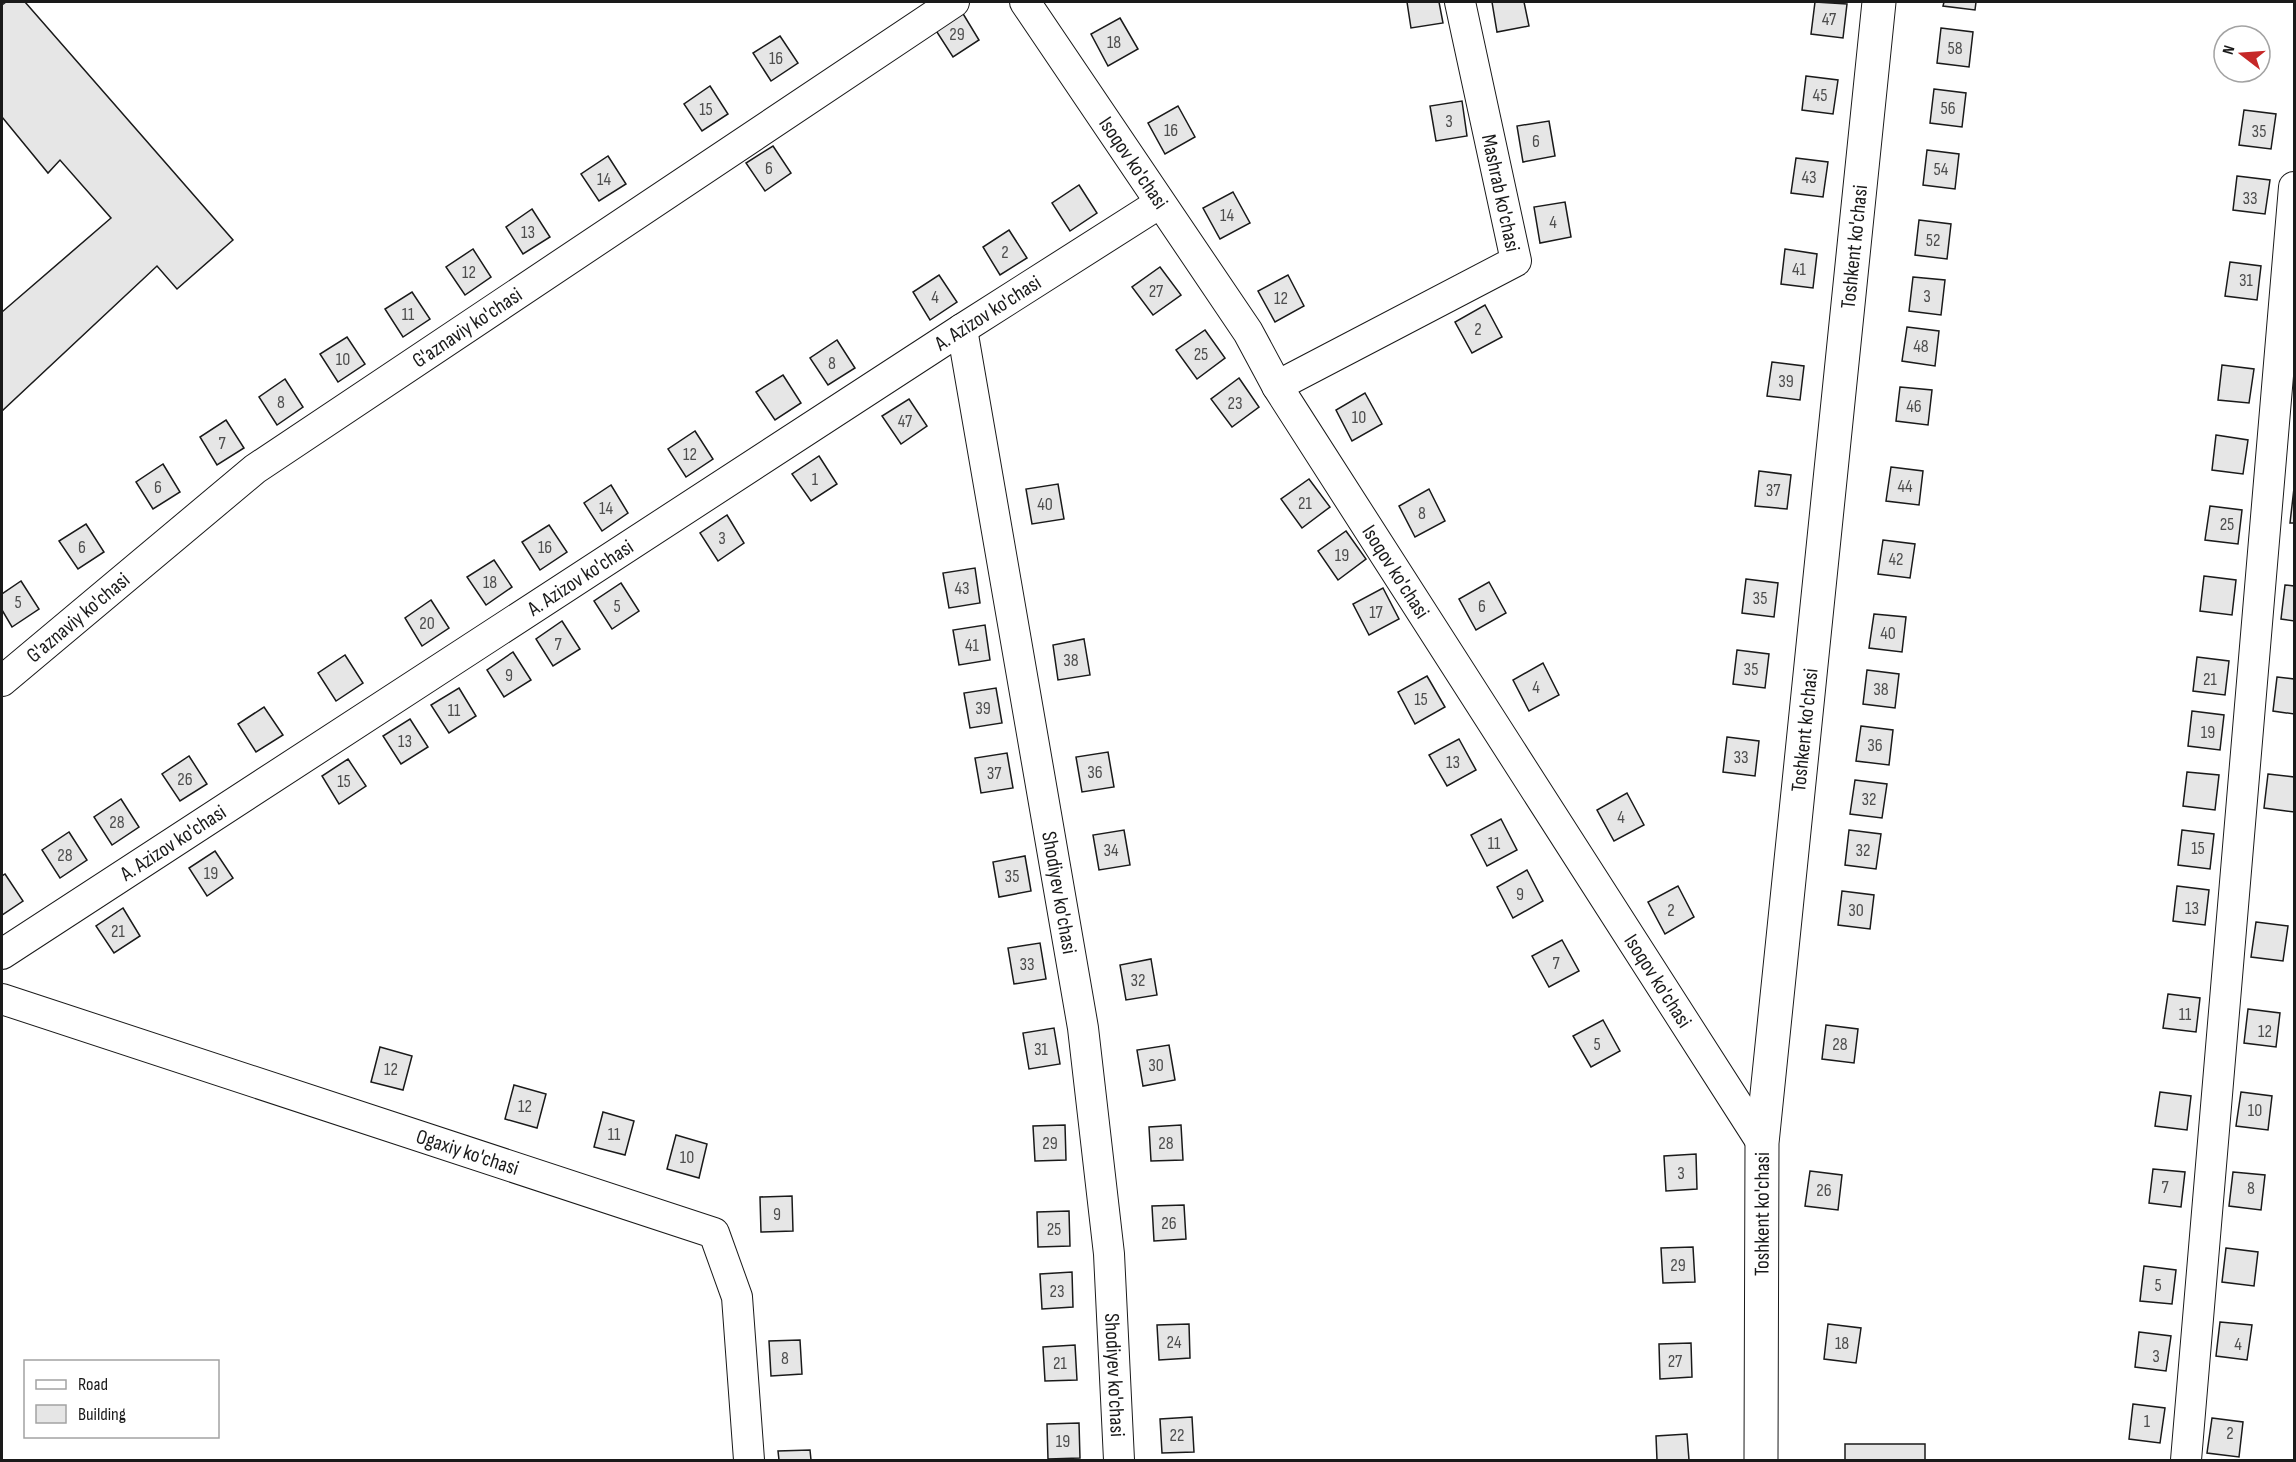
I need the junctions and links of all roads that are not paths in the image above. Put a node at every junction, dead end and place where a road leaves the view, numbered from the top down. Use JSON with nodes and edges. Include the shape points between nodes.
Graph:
{"nodes":[{"id":1,"x":954,"y":2,"type":"edge"},
{"id":2,"x":1025,"y":2,"type":"edge"},
{"id":3,"x":1460,"y":2,"type":"edge"},
{"id":4,"x":1879,"y":2,"type":"edge"},
{"id":5,"x":2295,"y":187,"type":"edge"},
{"id":6,"x":1160,"y":203,"type":"junction"},
{"id":7,"x":962,"y":329,"type":"junction"},
{"id":8,"x":1277,"y":386,"type":"junction"},
{"id":9,"x":2,"y":681,"type":"edge"},
{"id":10,"x":2,"y":954,"type":"edge"},
{"id":11,"x":2,"y":999,"type":"edge"},
{"id":12,"x":1762,"y":1143,"type":"junction"},
{"id":13,"x":749,"y":1461,"type":"edge"},
{"id":14,"x":1119,"y":1461,"type":"edge"},
{"id":15,"x":1761,"y":1461,"type":"edge"},
{"id":16,"x":2186,"y":1461,"type":"edge"}],
"edges":[{"from":1,"to":9,"type":"street","name":"G'aznaviy ko'chasi","via":[[255,469]]},
{"from":2,"to":6,"type":"street","name":"Isoqov ko'chasi"},
{"from":3,"to":8,"type":"street","name":"Mashrab ko'chasi","via":[[1516,261]]},
{"from":4,"to":12,"type":"main road","name":"Toshkent ko'chasi"},
{"from":5,"to":16,"type":"street"},
{"from":6,"to":7,"type":"street","name":"A. Azizov ko'chasi"},
{"from":6,"to":8,"type":"street","name":"Isoqov ko'chasi","via":[[1248,332]]},
{"from":7,"to":10,"type":"street","name":"A. Azizov ko'chasi"},
{"from":7,"to":14,"type":"street","name":"Shodiyev ko'chasi","via":[[1083,1028],[1109,1254]]},
{"from":8,"to":12,"type":"street","name":"Isoqov ko'chasi"},
{"from":11,"to":13,"type":"street","name":"Ogaxiy ko'chasi","via":[[714,1233],[737,1297]]},
{"from":12,"to":15,"type":"main road","name":"Toshkent ko'chasi"}]}
